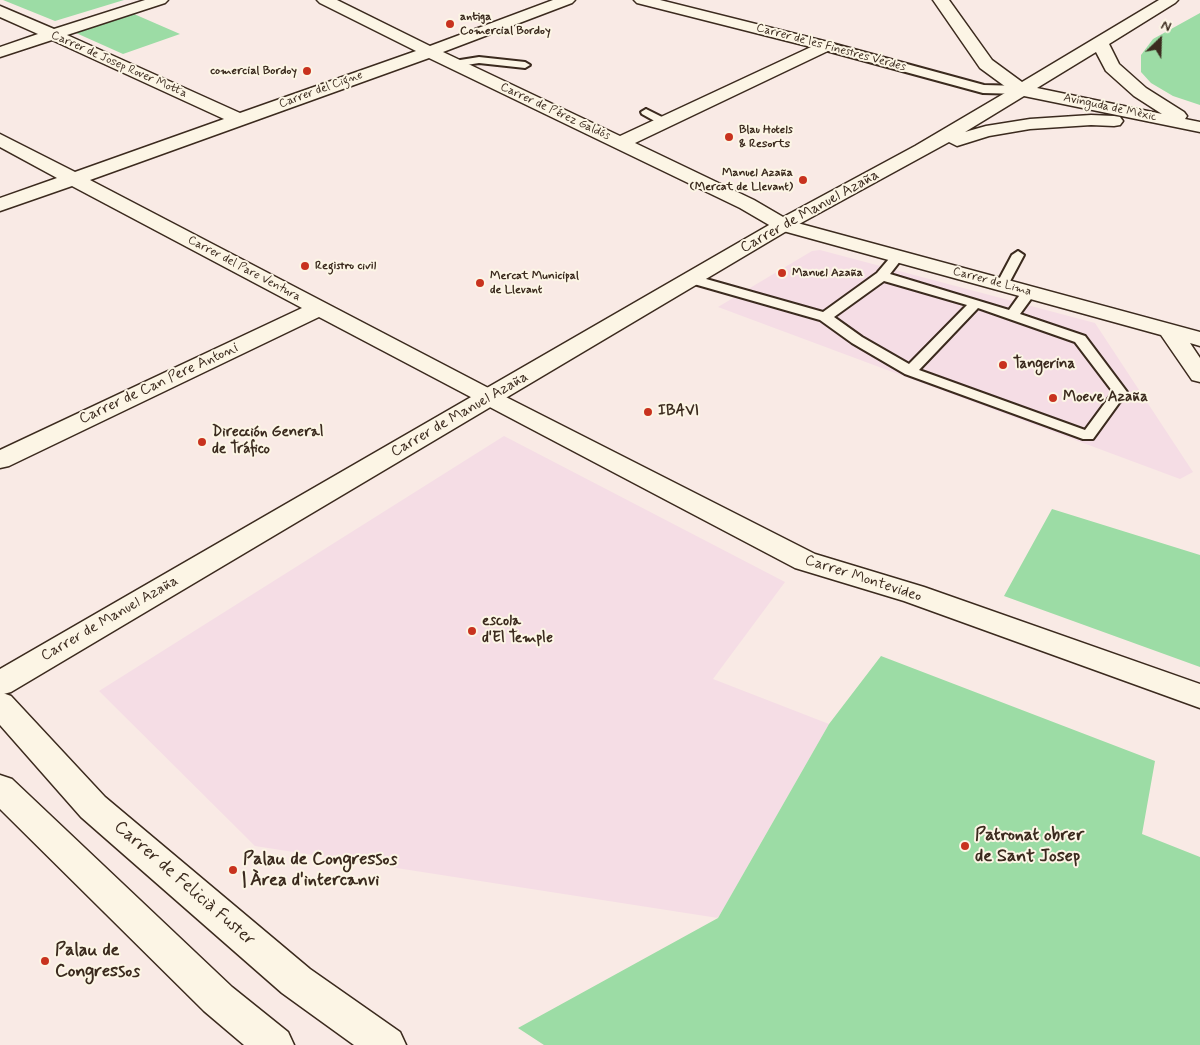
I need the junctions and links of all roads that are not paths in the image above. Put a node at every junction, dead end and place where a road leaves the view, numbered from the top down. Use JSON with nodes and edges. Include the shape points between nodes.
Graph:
{"nodes":[{"id":1,"x":160,"y":0,"type":"edge"},
{"id":2,"x":325,"y":0,"type":"edge"},
{"id":3,"x":567,"y":0,"type":"edge"},
{"id":4,"x":642,"y":0,"type":"edge"},
{"id":5,"x":941,"y":0,"type":"edge"},
{"id":6,"x":1170,"y":0,"type":"edge"},
{"id":7,"x":0,"y":10,"type":"edge"},
{"id":8,"x":52,"y":35,"type":"junction"},
{"id":9,"x":1100,"y":43,"type":"junction"},
{"id":10,"x":826,"y":46,"type":"junction"},
{"id":11,"x":0,"y":52,"type":"edge"},
{"id":12,"x":429,"y":52,"type":"junction"},
{"id":13,"x":454,"y":64,"type":"junction"},
{"id":14,"x":525,"y":65,"type":"dead end"},
{"id":15,"x":1021,"y":90,"type":"junction"},
{"id":16,"x":646,"y":112,"type":"dead end"},
{"id":17,"x":238,"y":120,"type":"junction"},
{"id":18,"x":664,"y":122,"type":"junction"},
{"id":19,"x":1196,"y":126,"type":"edge"},
{"id":20,"x":0,"y":140,"type":"edge"},
{"id":21,"x":621,"y":143,"type":"junction"},
{"id":22,"x":922,"y":150,"type":"junction"},
{"id":23,"x":75,"y":178,"type":"junction"},
{"id":24,"x":0,"y":205,"type":"edge"},
{"id":25,"x":783,"y":225,"type":"junction"},
{"id":26,"x":1018,"y":255,"type":"dead end"},
{"id":27,"x":898,"y":256,"type":"junction"},
{"id":28,"x":882,"y":276,"type":"junction"},
{"id":29,"x":692,"y":278,"type":"junction"},
{"id":30,"x":1002,"y":285,"type":"junction"},
{"id":31,"x":1029,"y":292,"type":"junction"},
{"id":32,"x":976,"y":304,"type":"junction"},
{"id":33,"x":319,"y":309,"type":"junction"},
{"id":34,"x":825,"y":316,"type":"junction"},
{"id":35,"x":1012,"y":316,"type":"junction"},
{"id":36,"x":1169,"y":330,"type":"junction"},
{"id":37,"x":1200,"y":338,"type":"edge"},
{"id":38,"x":910,"y":371,"type":"junction"},
{"id":39,"x":1200,"y":375,"type":"edge"},
{"id":40,"x":489,"y":398,"type":"junction"},
{"id":41,"x":0,"y":460,"type":"edge"},
{"id":42,"x":0,"y":684,"type":"edge"},
{"id":43,"x":1200,"y":696,"type":"edge"},
{"id":44,"x":0,"y":704,"type":"edge"},
{"id":45,"x":0,"y":788,"type":"edge"},
{"id":46,"x":274,"y":1045,"type":"edge"},
{"id":47,"x":386,"y":1045,"type":"edge"}],
"edges":[{"from":1,"to":8,"type":"street"},
{"from":2,"to":12,"type":"street","name":"Carrer de Pérez Galdós"},
{"from":3,"to":12,"type":"street","name":"Carrer del Cigne"},
{"from":4,"to":10,"type":"street","name":"Carrer de les Finestres Verdes"},
{"from":5,"to":15,"type":"street","via":[[986,64]]},
{"from":6,"to":9,"type":"street","name":"Carrer de Manuel Azaña"},
{"from":7,"to":8,"type":"street","name":"Carrer de Josep Rover Motta"},
{"from":8,"to":11,"type":"street"},
{"from":8,"to":17,"type":"street","name":"Carrer de Josep Rover Motta"},
{"from":9,"to":15,"type":"street","name":"Carrer de Manuel Azaña"},
{"from":9,"to":19,"type":"street","via":[[1112,66],[1140,92]]},
{"from":10,"to":15,"type":"street","name":"Carrer de les Finestres Verdes","via":[[983,89]]},
{"from":10,"to":18,"type":"street"},
{"from":12,"to":13,"type":"street","name":"Carrer de Pérez Galdós"},
{"from":12,"to":17,"type":"street","name":"Carrer del Cigne"},
{"from":13,"to":14,"type":"lane","via":[[479,60]]},
{"from":13,"to":21,"type":"street","name":"Carrer de Pérez Galdós"},
{"from":15,"to":19,"type":"street","name":"Avinguda de Mèxic"},
{"from":15,"to":22,"type":"street","name":"Carrer de Manuel Azaña"},
{"from":16,"to":18,"type":"lane"},
{"from":17,"to":23,"type":"street","name":"Carrer del Cigne"},
{"from":18,"to":21,"type":"street"},
{"from":19,"to":22,"type":"street","name":"Carrer de Manuel Azaña","via":[[1091,120],[1030,124],[986,131]]},
{"from":20,"to":23,"type":"street","name":"Carrer del Pare Ventura"},
{"from":21,"to":25,"type":"street","name":"Carrer de Pérez Galdós","via":[[748,204]]},
{"from":22,"to":25,"type":"street","name":"Carrer de Manuel Azaña"},
{"from":23,"to":24,"type":"street","name":"Carrer del Cigne"},
{"from":23,"to":33,"type":"street","name":"Carrer del Pare Ventura"},
{"from":25,"to":27,"type":"street","name":"Carrer de Lima"},
{"from":25,"to":29,"type":"street","name":"Carrer de Manuel Azaña"},
{"from":26,"to":30,"type":"lane"},
{"from":27,"to":28,"type":"lane"},
{"from":27,"to":30,"type":"street","name":"Carrer de Lima"},
{"from":28,"to":32,"type":"lane"},
{"from":28,"to":34,"type":"lane"},
{"from":29,"to":34,"type":"lane"},
{"from":29,"to":40,"type":"street","name":"Carrer de Manuel Azaña"},
{"from":30,"to":31,"type":"street","name":"Carrer de Lima"},
{"from":31,"to":35,"type":"lane"},
{"from":31,"to":36,"type":"street","name":"Carrer de Lima"},
{"from":32,"to":35,"type":"lane"},
{"from":32,"to":38,"type":"lane"},
{"from":33,"to":40,"type":"street","name":"Carrer del Pare Ventura"},
{"from":33,"to":41,"type":"street","name":"Carrer de Can Pere Antoni"},
{"from":34,"to":38,"type":"lane","via":[[857,340]]},
{"from":35,"to":38,"type":"lane","via":[[1080,339],[1120,392],[1088,436]]},
{"from":36,"to":37,"type":"street","name":"Carrer de Lima"},
{"from":36,"to":39,"type":"street"},
{"from":40,"to":42,"type":"street","name":"Carrer de Manuel Azaña"},
{"from":40,"to":43,"type":"street","name":"Carrer Montevideo","via":[[805,561],[914,594]]},
{"from":44,"to":47,"type":"street","name":"Carrer de Felicià Fuster","via":[[93,806],[296,981]]},
{"from":45,"to":46,"type":"street","via":[[218,999]]}]}
